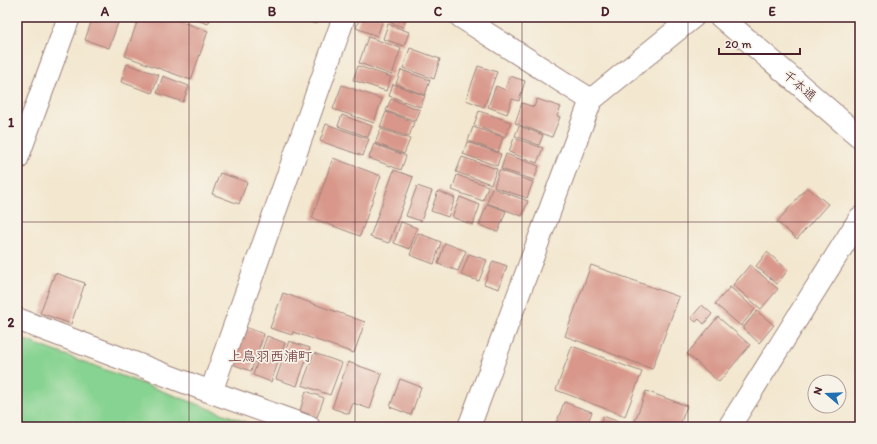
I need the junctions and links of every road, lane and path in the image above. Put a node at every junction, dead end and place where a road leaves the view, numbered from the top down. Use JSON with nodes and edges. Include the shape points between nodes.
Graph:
{"nodes":[{"id":1,"x":69,"y":17,"type":"edge"},
{"id":2,"x":344,"y":17,"type":"edge"},
{"id":3,"x":461,"y":17,"type":"edge"},
{"id":4,"x":693,"y":17,"type":"edge"},
{"id":5,"x":721,"y":17,"type":"edge"},
{"id":6,"x":591,"y":100,"type":"junction"},
{"id":7,"x":860,"y":137,"type":"edge"},
{"id":8,"x":17,"y":159,"type":"edge"},
{"id":9,"x":860,"y":218,"type":"edge"},
{"id":10,"x":17,"y":319,"type":"edge"},
{"id":11,"x":211,"y":392,"type":"junction"},
{"id":12,"x":309,"y":427,"type":"edge"},
{"id":13,"x":469,"y":427,"type":"edge"},
{"id":14,"x":729,"y":427,"type":"edge"}],
"edges":[{"from":1,"to":8,"type":"street"},
{"from":2,"to":11,"type":"street"},
{"from":3,"to":6,"type":"street"},
{"from":4,"to":6,"type":"street"},
{"from":5,"to":7,"type":"street","name":"千本通"},
{"from":6,"to":13,"type":"street"},
{"from":9,"to":14,"type":"street"},
{"from":10,"to":11,"type":"street"},
{"from":11,"to":12,"type":"street"}]}
